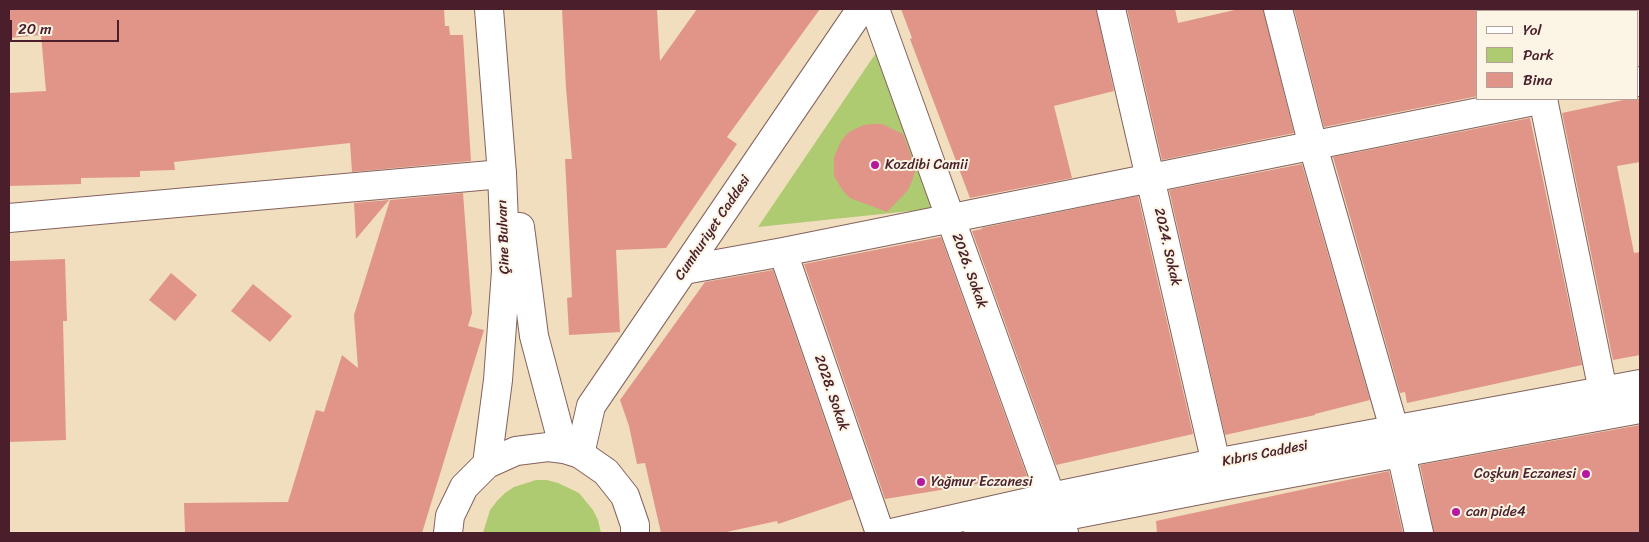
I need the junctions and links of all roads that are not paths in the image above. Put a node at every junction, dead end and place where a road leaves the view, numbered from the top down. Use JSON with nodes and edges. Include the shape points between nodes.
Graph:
{"nodes":[{"id":1,"x":489,"y":9,"type":"edge"},
{"id":2,"x":504,"y":9,"type":"edge"},
{"id":3,"x":861,"y":9,"type":"edge"},
{"id":4,"x":875,"y":9,"type":"edge"},
{"id":5,"x":1111,"y":9,"type":"edge"},
{"id":6,"x":1278,"y":9,"type":"edge"},
{"id":7,"x":1538,"y":100,"type":"edge"},
{"id":8,"x":1543,"y":100,"type":"edge"},
{"id":9,"x":1313,"y":146,"type":"junction"},
{"id":10,"x":502,"y":174,"type":"junction"},
{"id":11,"x":1151,"y":179,"type":"junction"},
{"id":12,"x":9,"y":218,"type":"edge"},
{"id":13,"x":950,"y":219,"type":"junction"},
{"id":14,"x":783,"y":252,"type":"junction"},
{"id":15,"x":684,"y":270,"type":"junction"},
{"id":16,"x":1640,"y":384,"type":"edge"},
{"id":17,"x":1607,"y":403,"type":"junction"},
{"id":18,"x":1640,"y":410,"type":"edge"},
{"id":19,"x":1397,"y":441,"type":"junction"},
{"id":20,"x":572,"y":452,"type":"junction"},
{"id":21,"x":486,"y":464,"type":"junction"},
{"id":22,"x":1218,"y":475,"type":"junction"},
{"id":23,"x":1058,"y":516,"type":"edge"},
{"id":24,"x":448,"y":533,"type":"edge"},
{"id":25,"x":635,"y":533,"type":"edge"},
{"id":26,"x":880,"y":533,"type":"edge"},
{"id":27,"x":892,"y":533,"type":"edge"},
{"id":28,"x":978,"y":533,"type":"edge"},
{"id":29,"x":1419,"y":533,"type":"edge"}],
"edges":[{"from":1,"to":10,"type":"street","name":"Çine Bulvarı"},
{"from":2,"to":20,"type":"street","name":"Çine Bulvarı","via":[[519,213],[534,336]]},
{"from":3,"to":15,"type":"street","name":"Cumhuriyet Caddesi"},
{"from":4,"to":13,"type":"street","name":"2026. Sokak"},
{"from":5,"to":11,"type":"street","name":"2024. Sokak"},
{"from":6,"to":9,"type":"street"},
{"from":7,"to":9,"type":"street"},
{"from":8,"to":17,"type":"street"},
{"from":9,"to":11,"type":"street"},
{"from":9,"to":19,"type":"street"},
{"from":10,"to":12,"type":"street"},
{"from":10,"to":21,"type":"street","name":"Çine Bulvarı","via":[[506,270],[498,380]]},
{"from":11,"to":13,"type":"street"},
{"from":11,"to":22,"type":"street","name":"2024. Sokak"},
{"from":13,"to":14,"type":"street"},
{"from":13,"to":23,"type":"street","name":"2026. Sokak"},
{"from":14,"to":15,"type":"street"},
{"from":14,"to":26,"type":"street","name":"2028. Sokak"},
{"from":15,"to":20,"type":"street","name":"Cumhuriyet Caddesi","via":[[591,406]]},
{"from":16,"to":17,"type":"street","name":"Kıbrıs Caddesi"},
{"from":17,"to":18,"type":"street","name":"Kıbrıs Caddesi"},
{"from":17,"to":19,"type":"street","name":"Kıbrıs Caddesi"},
{"from":19,"to":22,"type":"street","name":"Kıbrıs Caddesi"},
{"from":19,"to":29,"type":"street"},
{"from":20,"to":21,"type":"street","via":[[548,447],[516,451]]},
{"from":20,"to":25,"type":"street","via":[[606,472],[624,496]]},
{"from":21,"to":24,"type":"street","via":[[464,487],[450,516]]},
{"from":22,"to":23,"type":"street","name":"Kıbrıs Caddesi"},
{"from":23,"to":27,"type":"street","name":"Kıbrıs Caddesi"},
{"from":23,"to":28,"type":"street","name":"Kıbrıs Caddesi"}]}
